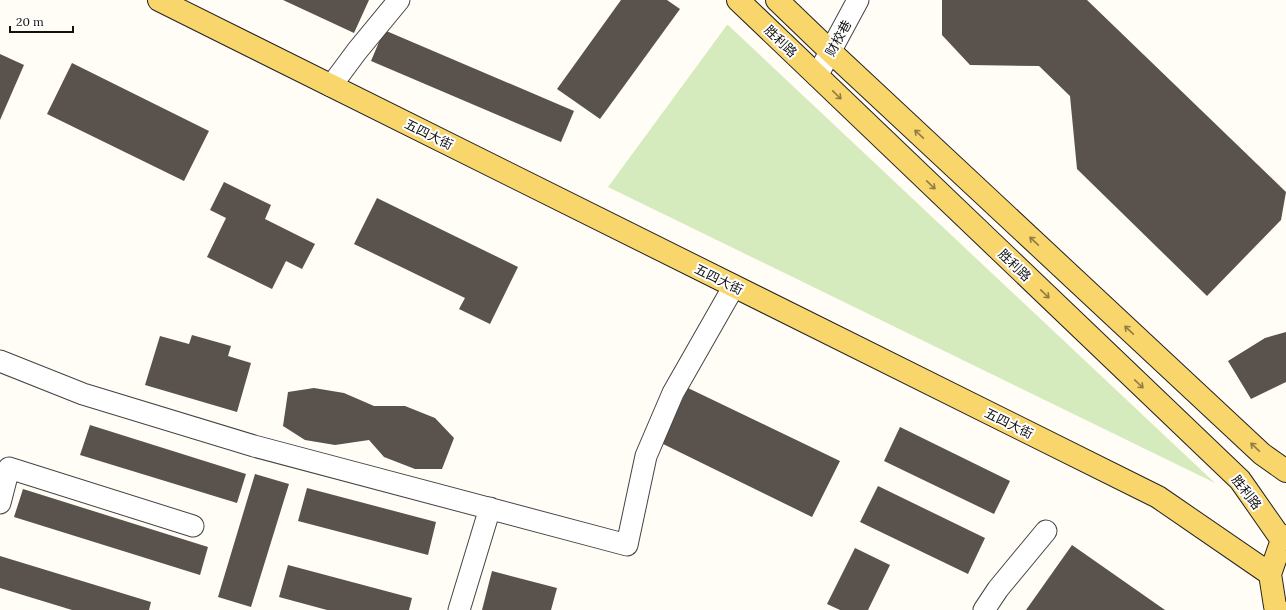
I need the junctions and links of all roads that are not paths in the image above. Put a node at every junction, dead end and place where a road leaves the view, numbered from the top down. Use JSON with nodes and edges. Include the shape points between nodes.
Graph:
{"nodes":[{"id":1,"x":159,"y":0,"type":"edge"},
{"id":2,"x":399,"y":0,"type":"edge"},
{"id":3,"x":738,"y":0,"type":"edge"},
{"id":4,"x":777,"y":0,"type":"edge"},
{"id":5,"x":858,"y":0,"type":"edge"},
{"id":6,"x":830,"y":51,"type":"junction"},
{"id":7,"x":817,"y":76,"type":"junction"},
{"id":8,"x":331,"y":86,"type":"junction"},
{"id":9,"x":734,"y":286,"type":"junction"},
{"id":10,"x":0,"y":361,"type":"edge"},
{"id":11,"x":1286,"y":471,"type":"edge"},
{"id":12,"x":0,"y":503,"type":"edge"},
{"id":13,"x":490,"y":508,"type":"junction"},
{"id":14,"x":193,"y":526,"type":"dead end"},
{"id":15,"x":1046,"y":531,"type":"dead end"},
{"id":16,"x":1284,"y":538,"type":"edge"},
{"id":17,"x":1270,"y":574,"type":"junction"},
{"id":18,"x":459,"y":610,"type":"edge"},
{"id":19,"x":984,"y":610,"type":"edge"},
{"id":20,"x":1278,"y":610,"type":"edge"}],
"edges":[{"from":1,"to":8,"type":"main road","name":"五四大街"},
{"from":2,"to":8,"type":"street"},
{"from":3,"to":7,"type":"main road","name":"胜利路"},
{"from":4,"to":6,"type":"main road","name":"胜利路"},
{"from":5,"to":6,"type":"street","name":"财校巷"},
{"from":6,"to":7,"type":"street","name":"财校巷"},
{"from":11,"to":6,"type":"main road","name":"胜利路","one_way":true,"via":[[1262,454]]},
{"from":7,"to":16,"type":"main road","name":"胜利路","one_way":true,"via":[[1240,480]]},
{"from":8,"to":9,"type":"main road","name":"五四大街"},
{"from":9,"to":13,"type":"street","via":[[673,393],[646,456],[627,545]]},
{"from":9,"to":17,"type":"main road","name":"五四大街","via":[[1158,497]]},
{"from":10,"to":13,"type":"street","via":[[84,394],[247,444]]},
{"from":12,"to":14,"type":"street","via":[[9,468]]},
{"from":13,"to":18,"type":"street"},
{"from":15,"to":19,"type":"street"},
{"from":16,"to":17,"type":"main road"},
{"from":17,"to":20,"type":"main road","via":[[1275,606]]}]}
